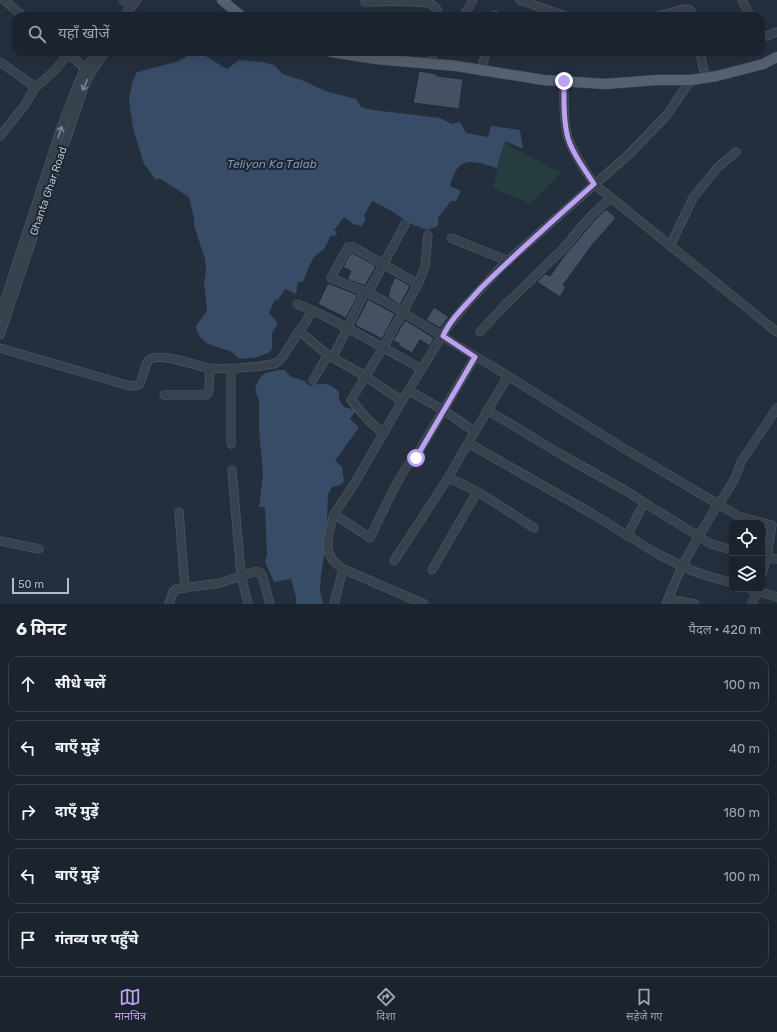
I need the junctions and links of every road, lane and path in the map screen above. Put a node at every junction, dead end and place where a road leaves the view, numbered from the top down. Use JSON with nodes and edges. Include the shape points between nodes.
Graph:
{"nodes":[{"id":1,"x":4,"y":0,"type":"edge"},
{"id":2,"x":124,"y":0,"type":"edge"},
{"id":3,"x":222,"y":0,"type":"edge"},
{"id":4,"x":473,"y":0,"type":"edge"},
{"id":5,"x":520,"y":0,"type":"edge"},
{"id":6,"x":742,"y":0,"type":"edge"},
{"id":7,"x":136,"y":2,"type":"edge"},
{"id":8,"x":365,"y":2,"type":"dead end"},
{"id":9,"x":18,"y":12,"type":"edge"},
{"id":10,"x":127,"y":12,"type":"edge"},
{"id":11,"x":132,"y":12,"type":"edge"},
{"id":12,"x":236,"y":12,"type":"edge"},
{"id":13,"x":438,"y":12,"type":"edge"},
{"id":14,"x":466,"y":12,"type":"edge"},
{"id":15,"x":554,"y":12,"type":"edge"},
{"id":16,"x":672,"y":12,"type":"edge"},
{"id":17,"x":691,"y":12,"type":"edge"},
{"id":18,"x":748,"y":12,"type":"edge"},
{"id":19,"x":777,"y":32,"type":"edge"},
{"id":20,"x":765,"y":36,"type":"edge"},
{"id":21,"x":65,"y":56,"type":"edge"},
{"id":22,"x":71,"y":56,"type":"edge"},
{"id":23,"x":94,"y":56,"type":"edge"},
{"id":24,"x":102,"y":56,"type":"edge"},
{"id":25,"x":357,"y":56,"type":"edge"},
{"id":26,"x":433,"y":56,"type":"edge"},
{"id":27,"x":485,"y":56,"type":"edge"},
{"id":28,"x":701,"y":56,"type":"edge"},
{"id":29,"x":777,"y":57,"type":"edge"},
{"id":30,"x":0,"y":62,"type":"edge"},
{"id":31,"x":430,"y":64,"type":"junction"},
{"id":32,"x":85,"y":68,"type":"junction"},
{"id":33,"x":481,"y":71,"type":"junction"},
{"id":34,"x":705,"y":77,"type":"junction"},
{"id":35,"x":690,"y":80,"type":"junction"},
{"id":36,"x":564,"y":81,"type":"junction"},
{"id":37,"x":34,"y":89,"type":"junction"},
{"id":38,"x":0,"y":136,"type":"edge"},
{"id":39,"x":736,"y":152,"type":"dead end"},
{"id":40,"x":594,"y":184,"type":"junction"},
{"id":41,"x":610,"y":198,"type":"junction"},
{"id":42,"x":405,"y":224,"type":"dead end"},
{"id":43,"x":428,"y":235,"type":"dead end"},
{"id":44,"x":451,"y":238,"type":"dead end"},
{"id":45,"x":670,"y":246,"type":"junction"},
{"id":46,"x":508,"y":261,"type":"junction"},
{"id":47,"x":384,"y":265,"type":"junction"},
{"id":48,"x":418,"y":284,"type":"junction"},
{"id":49,"x":366,"y":292,"type":"junction"},
{"id":50,"x":297,"y":304,"type":"dead end"},
{"id":51,"x":312,"y":310,"type":"junction"},
{"id":52,"x":402,"y":312,"type":"junction"},
{"id":53,"x":0,"y":315,"type":"edge"},
{"id":54,"x":347,"y":327,"type":"junction"},
{"id":55,"x":299,"y":331,"type":"junction"},
{"id":56,"x":480,"y":332,"type":"dead end"},
{"id":57,"x":777,"y":332,"type":"edge"},
{"id":58,"x":0,"y":335,"type":"edge"},
{"id":59,"x":443,"y":336,"type":"junction"},
{"id":60,"x":0,"y":348,"type":"edge"},
{"id":61,"x":383,"y":348,"type":"junction"},
{"id":62,"x":330,"y":356,"type":"junction"},
{"id":63,"x":475,"y":357,"type":"junction"},
{"id":64,"x":210,"y":368,"type":"junction"},
{"id":65,"x":231,"y":368,"type":"junction"},
{"id":66,"x":422,"y":369,"type":"junction"},
{"id":67,"x":365,"y":376,"type":"junction"},
{"id":68,"x":508,"y":376,"type":"junction"},
{"id":69,"x":313,"y":380,"type":"dead end"},
{"id":70,"x":408,"y":390,"type":"junction"},
{"id":71,"x":164,"y":395,"type":"dead end"},
{"id":72,"x":402,"y":401,"type":"junction"},
{"id":73,"x":777,"y":408,"type":"edge"},
{"id":74,"x":443,"y":410,"type":"junction"},
{"id":75,"x":486,"y":410,"type":"junction"},
{"id":76,"x":474,"y":431,"type":"junction"},
{"id":77,"x":383,"y":433,"type":"junction"},
{"id":78,"x":468,"y":443,"type":"junction"},
{"id":79,"x":231,"y":444,"type":"dead end"},
{"id":80,"x":232,"y":470,"type":"dead end"},
{"id":81,"x":448,"y":478,"type":"junction"},
{"id":82,"x":477,"y":492,"type":"junction"},
{"id":83,"x":644,"y":503,"type":"junction"},
{"id":84,"x":718,"y":504,"type":"junction"},
{"id":85,"x":179,"y":512,"type":"dead end"},
{"id":86,"x":334,"y":514,"type":"junction"},
{"id":87,"x":534,"y":528,"type":"dead end"},
{"id":88,"x":627,"y":536,"type":"junction"},
{"id":89,"x":699,"y":536,"type":"junction"},
{"id":90,"x":0,"y":541,"type":"edge"},
{"id":91,"x":39,"y":549,"type":"dead end"},
{"id":92,"x":729,"y":549,"type":"edge"},
{"id":93,"x":765,"y":558,"type":"edge"},
{"id":94,"x":777,"y":559,"type":"edge"},
{"id":95,"x":394,"y":561,"type":"dead end"},
{"id":96,"x":682,"y":566,"type":"junction"},
{"id":97,"x":343,"y":569,"type":"junction"},
{"id":98,"x":432,"y":570,"type":"dead end"},
{"id":99,"x":241,"y":575,"type":"junction"},
{"id":100,"x":729,"y":582,"type":"edge"},
{"id":101,"x":185,"y":588,"type":"junction"},
{"id":102,"x":754,"y":592,"type":"edge"},
{"id":103,"x":761,"y":592,"type":"edge"},
{"id":104,"x":777,"y":597,"type":"edge"},
{"id":105,"x":667,"y":601,"type":"edge"},
{"id":106,"x":169,"y":604,"type":"edge"},
{"id":107,"x":248,"y":604,"type":"edge"},
{"id":108,"x":270,"y":604,"type":"edge"},
{"id":109,"x":334,"y":604,"type":"edge"},
{"id":110,"x":424,"y":604,"type":"edge"},
{"id":111,"x":695,"y":604,"type":"edge"},
{"id":112,"x":752,"y":604,"type":"edge"}],
"edges":[{"from":1,"to":9,"type":"street"},
{"from":2,"to":7,"type":"street"},
{"from":3,"to":12,"type":"main road"},
{"from":4,"to":14,"type":"street"},
{"from":5,"to":15,"type":"street"},
{"from":6,"to":18,"type":"street"},
{"from":7,"to":10,"type":"street"},
{"from":7,"to":11,"type":"street"},
{"from":8,"to":13,"type":"street","via":[[424,3],[431,4]]},
{"from":16,"to":17,"type":"street","via":[[683,9]]},
{"from":19,"to":20,"type":"street"},
{"from":21,"to":37,"type":"street","via":[[55,70]]},
{"from":22,"to":32,"type":"street"},
{"from":23,"to":32,"type":"street","name":"Ghanta Ghar Road"},
{"from":24,"to":58,"type":"street","name":"Ghanta Ghar Road","one_way":true,"via":[[83,90]]},
{"from":25,"to":31,"type":"main road"},
{"from":26,"to":31,"type":"street"},
{"from":27,"to":33,"type":"street"},
{"from":28,"to":34,"type":"street"},
{"from":29,"to":34,"type":"main road","via":[[763,64]]},
{"from":30,"to":37,"type":"street","via":[[31,84]]},
{"from":31,"to":33,"type":"main road"},
{"from":53,"to":32,"type":"street","name":"Ghanta Ghar Road","one_way":true,"via":[[61,128]]},
{"from":33,"to":36,"type":"main road"},
{"from":34,"to":35,"type":"main road"},
{"from":35,"to":36,"type":"main road","via":[[605,84]]},
{"from":35,"to":40,"type":"street","via":[[666,116],[627,156]]},
{"from":36,"to":40,"type":"street","via":[[567,135]]},
{"from":37,"to":38,"type":"street","via":[[25,105]]},
{"from":39,"to":45,"type":"street","via":[[718,167],[694,198]]},
{"from":40,"to":41,"type":"street"},
{"from":40,"to":46,"type":"street"},
{"from":41,"to":45,"type":"street"},
{"from":41,"to":56,"type":"street"},
{"from":42,"to":47,"type":"street"},
{"from":43,"to":48,"type":"street","via":[[426,267]]},
{"from":44,"to":46,"type":"street"},
{"from":45,"to":57,"type":"street"},
{"from":46,"to":59,"type":"street","via":[[464,307]]},
{"from":47,"to":48,"type":"street"},
{"from":47,"to":49,"type":"street"},
{"from":47,"to":49,"type":"street","via":[[353,247],[348,246],[345,249],[331,278]]},
{"from":48,"to":52,"type":"street"},
{"from":49,"to":52,"type":"street"},
{"from":49,"to":54,"type":"street"},
{"from":50,"to":51,"type":"street"},
{"from":51,"to":54,"type":"street"},
{"from":51,"to":55,"type":"street"},
{"from":52,"to":59,"type":"street"},
{"from":52,"to":61,"type":"street"},
{"from":54,"to":61,"type":"street"},
{"from":54,"to":62,"type":"street"},
{"from":55,"to":62,"type":"street"},
{"from":55,"to":65,"type":"street","via":[[279,361],[269,365]]},
{"from":59,"to":63,"type":"street"},
{"from":59,"to":66,"type":"street"},
{"from":60,"to":64,"type":"street","via":[[130,386],[139,385],[146,365],[155,357]]},
{"from":61,"to":66,"type":"street"},
{"from":61,"to":67,"type":"street"},
{"from":62,"to":67,"type":"street"},
{"from":62,"to":69,"type":"street"},
{"from":63,"to":68,"type":"street"},
{"from":63,"to":74,"type":"street"},
{"from":64,"to":65,"type":"street"},
{"from":64,"to":71,"type":"street","via":[[209,390],[206,395]]},
{"from":65,"to":79,"type":"street"},
{"from":66,"to":70,"type":"street"},
{"from":67,"to":72,"type":"street"},
{"from":67,"to":77,"type":"street","via":[[351,400]]},
{"from":68,"to":75,"type":"street"},
{"from":68,"to":84,"type":"street"},
{"from":70,"to":72,"type":"street"},
{"from":70,"to":74,"type":"street"},
{"from":72,"to":77,"type":"street"},
{"from":73,"to":84,"type":"street","via":[[741,462]]},
{"from":74,"to":76,"type":"street"},
{"from":74,"to":86,"type":"street","via":[[416,458],[412,459],[404,472],[370,538]]},
{"from":75,"to":76,"type":"street"},
{"from":75,"to":83,"type":"street"},
{"from":76,"to":78,"type":"street"},
{"from":77,"to":86,"type":"street"},
{"from":78,"to":81,"type":"street"},
{"from":78,"to":88,"type":"street"},
{"from":80,"to":99,"type":"street"},
{"from":81,"to":82,"type":"street"},
{"from":81,"to":95,"type":"street"},
{"from":82,"to":87,"type":"street"},
{"from":82,"to":98,"type":"street"},
{"from":83,"to":88,"type":"street"},
{"from":83,"to":89,"type":"street"},
{"from":84,"to":89,"type":"street"},
{"from":84,"to":93,"type":"street","via":[[738,516],[772,526]]},
{"from":85,"to":101,"type":"street"},
{"from":86,"to":97,"type":"street","via":[[328,536],[328,551],[331,559]]},
{"from":88,"to":96,"type":"street"},
{"from":89,"to":92,"type":"street","via":[[711,544]]},
{"from":89,"to":96,"type":"street"},
{"from":90,"to":91,"type":"street"},
{"from":93,"to":94,"type":"street"},
{"from":96,"to":100,"type":"street"},
{"from":96,"to":105,"type":"street"},
{"from":97,"to":109,"type":"street"},
{"from":97,"to":110,"type":"street"},
{"from":99,"to":101,"type":"street","via":[[220,583]]},
{"from":99,"to":107,"type":"street"},
{"from":99,"to":108,"type":"street","via":[[259,572]]},
{"from":101,"to":106,"type":"street","via":[[173,592]]},
{"from":102,"to":112,"type":"street"},
{"from":103,"to":104,"type":"street"},
{"from":105,"to":111,"type":"street"}]}
